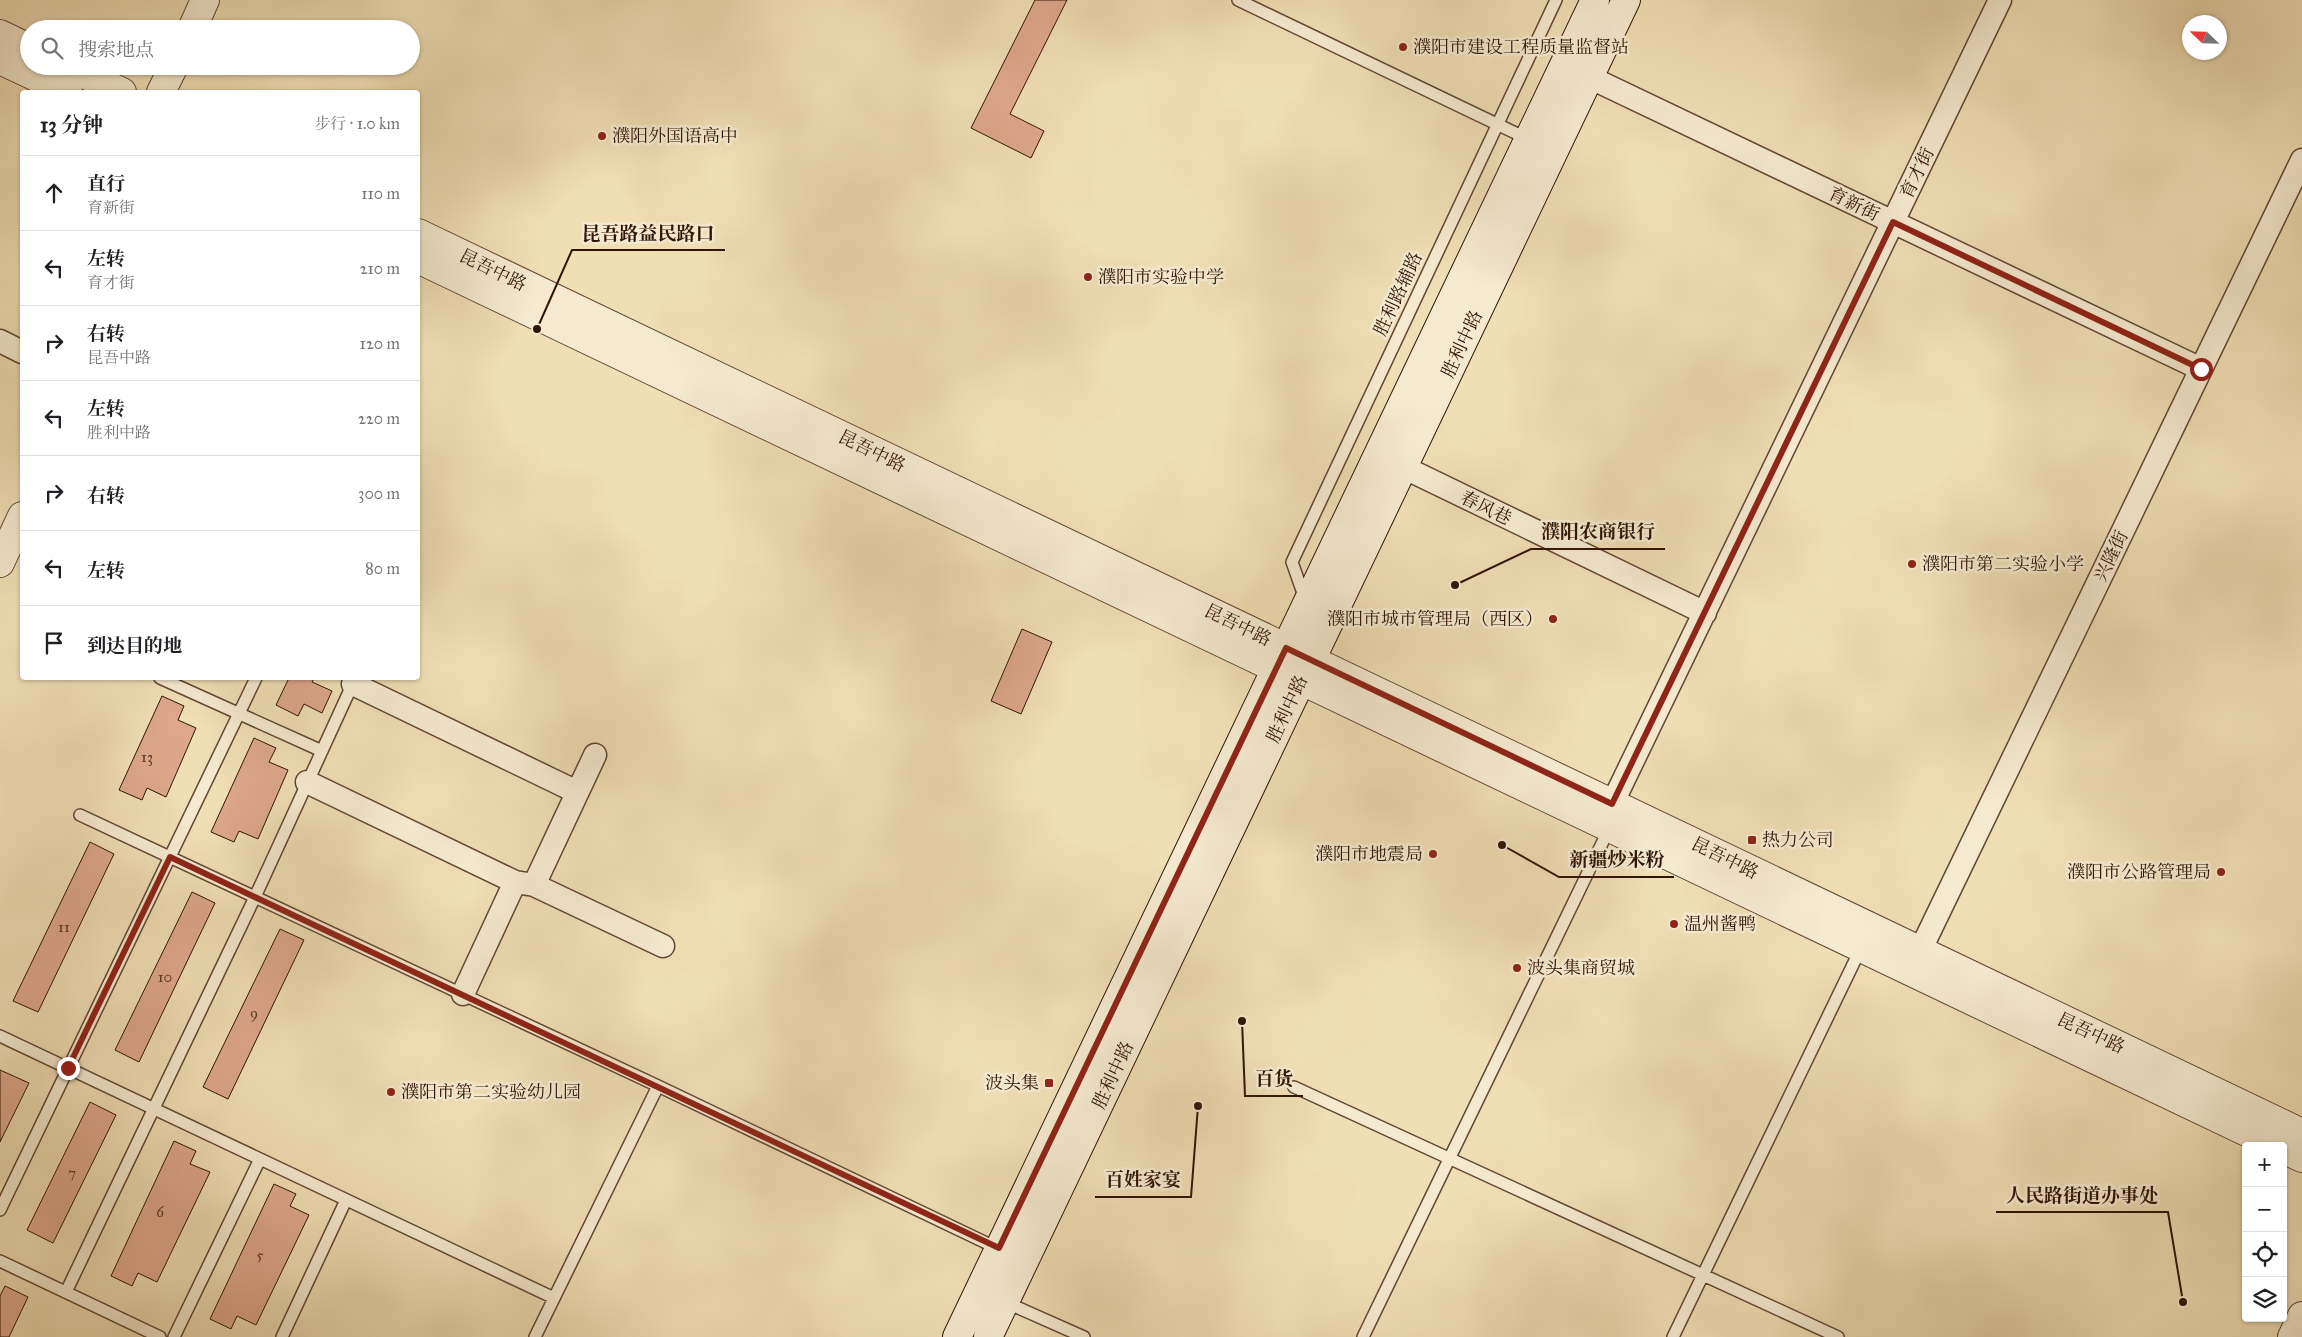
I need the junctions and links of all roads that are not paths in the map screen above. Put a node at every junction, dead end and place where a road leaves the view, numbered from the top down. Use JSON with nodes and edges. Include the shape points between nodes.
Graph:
{"nodes":[{"id":1,"x":205,"y":0,"type":"edge"},
{"id":2,"x":1238,"y":0,"type":"edge"},
{"id":3,"x":1556,"y":0,"type":"edge"},
{"id":4,"x":1595,"y":0,"type":"edge"},
{"id":5,"x":1626,"y":0,"type":"edge"},
{"id":6,"x":2000,"y":0,"type":"edge"},
{"id":7,"x":196,"y":20,"type":"edge"},
{"id":8,"x":0,"y":34,"type":"edge"},
{"id":9,"x":20,"y":44,"type":"edge"},
{"id":10,"x":0,"y":60,"type":"edge"},
{"id":11,"x":20,"y":69,"type":"edge"},
{"id":12,"x":32,"y":75,"type":"edge"},
{"id":13,"x":86,"y":75,"type":"edge"},
{"id":14,"x":170,"y":75,"type":"edge"},
{"id":15,"x":1589,"y":77,"type":"junction"},
{"id":16,"x":64,"y":90,"type":"edge"},
{"id":17,"x":118,"y":90,"type":"edge"},
{"id":18,"x":162,"y":90,"type":"edge"},
{"id":19,"x":1498,"y":125,"type":"junction"},
{"id":20,"x":1528,"y":139,"type":"junction"},
{"id":21,"x":2302,"y":160,"type":"edge"},
{"id":22,"x":2295,"y":193,"type":"edge"},
{"id":23,"x":1893,"y":222,"type":"junction"},
{"id":24,"x":420,"y":234,"type":"edge"},
{"id":25,"x":420,"y":260,"type":"edge"},
{"id":26,"x":0,"y":342,"type":"edge"},
{"id":27,"x":20,"y":351,"type":"edge"},
{"id":28,"x":2201,"y":369,"type":"junction"},
{"id":29,"x":1403,"y":467,"type":"junction"},
{"id":30,"x":20,"y":520,"type":"edge"},
{"id":31,"x":0,"y":563,"type":"edge"},
{"id":32,"x":1307,"y":604,"type":"junction"},
{"id":33,"x":1705,"y":613,"type":"junction"},
{"id":34,"x":1281,"y":659,"type":"junction"},
{"id":35,"x":1306,"y":671,"type":"junction"},
{"id":36,"x":164,"y":680,"type":"edge"},
{"id":37,"x":255,"y":680,"type":"edge"},
{"id":38,"x":354,"y":681,"type":"edge"},
{"id":39,"x":239,"y":714,"type":"junction"},
{"id":40,"x":322,"y":751,"type":"junction"},
{"id":41,"x":595,"y":755,"type":"dead end"},
{"id":42,"x":307,"y":782,"type":"junction"},
{"id":43,"x":577,"y":792,"type":"junction"},
{"id":44,"x":80,"y":815,"type":"dead end"},
{"id":45,"x":1611,"y":816,"type":"junction"},
{"id":46,"x":170,"y":857,"type":"junction"},
{"id":47,"x":525,"y":883,"type":"junction"},
{"id":48,"x":255,"y":897,"type":"junction"},
{"id":49,"x":663,"y":946,"type":"dead end"},
{"id":50,"x":1860,"y":948,"type":"junction"},
{"id":51,"x":1920,"y":951,"type":"junction"},
{"id":52,"x":463,"y":994,"type":"junction"},
{"id":53,"x":0,"y":1036,"type":"edge"},
{"id":54,"x":68,"y":1068,"type":"junction"},
{"id":55,"x":658,"y":1086,"type":"junction"},
{"id":56,"x":1294,"y":1087,"type":"dead end"},
{"id":57,"x":154,"y":1109,"type":"junction"},
{"id":58,"x":2302,"y":1133,"type":"edge"},
{"id":59,"x":2268,"y":1142,"type":"edge"},
{"id":60,"x":2287,"y":1151,"type":"edge"},
{"id":61,"x":2302,"y":1158,"type":"edge"},
{"id":62,"x":260,"y":1159,"type":"junction"},
{"id":63,"x":1449,"y":1159,"type":"junction"},
{"id":64,"x":346,"y":1200,"type":"junction"},
{"id":65,"x":0,"y":1210,"type":"edge"},
{"id":66,"x":999,"y":1248,"type":"junction"},
{"id":67,"x":0,"y":1261,"type":"edge"},
{"id":68,"x":1703,"y":1275,"type":"junction"},
{"id":69,"x":66,"y":1292,"type":"junction"},
{"id":70,"x":554,"y":1298,"type":"junction"},
{"id":71,"x":1005,"y":1302,"type":"junction"},
{"id":72,"x":2302,"y":1316,"type":"edge"},
{"id":73,"x":160,"y":1337,"type":"edge"},
{"id":74,"x":174,"y":1337,"type":"edge"},
{"id":75,"x":282,"y":1337,"type":"edge"},
{"id":76,"x":535,"y":1337,"type":"edge"},
{"id":77,"x":957,"y":1337,"type":"edge"},
{"id":78,"x":988,"y":1337,"type":"edge"},
{"id":79,"x":1084,"y":1337,"type":"edge"},
{"id":80,"x":1363,"y":1337,"type":"edge"},
{"id":81,"x":1673,"y":1337,"type":"edge"},
{"id":82,"x":1838,"y":1337,"type":"edge"},
{"id":83,"x":2292,"y":1337,"type":"edge"}],
"edges":[{"from":1,"to":7,"type":"street"},
{"from":2,"to":19,"type":"lane"},
{"from":3,"to":19,"type":"lane","name":"胜利路辅路"},
{"from":4,"to":20,"type":"street","name":"胜利中路"},
{"from":5,"to":15,"type":"street","name":"胜利中路"},
{"from":6,"to":23,"type":"street","name":"育才街"},
{"from":8,"to":9,"type":"street"},
{"from":10,"to":11,"type":"street"},
{"from":12,"to":16,"type":"street"},
{"from":13,"to":17,"type":"street"},
{"from":14,"to":18,"type":"street"},
{"from":15,"to":23,"type":"street","name":"育新街"},
{"from":15,"to":29,"type":"street","name":"胜利中路"},
{"from":19,"to":20,"type":"lane"},
{"from":19,"to":32,"type":"lane","name":"胜利路辅路","via":[[1292,562]]},
{"from":20,"to":32,"type":"street","name":"胜利中路"},
{"from":21,"to":22,"type":"street","name":"兴隆街"},
{"from":22,"to":28,"type":"street","name":"兴隆街"},
{"from":23,"to":28,"type":"street","name":"育新街"},
{"from":23,"to":33,"type":"street","name":"育才街"},
{"from":24,"to":34,"type":"street","name":"昆吾中路"},
{"from":25,"to":34,"type":"street","name":"昆吾中路"},
{"from":26,"to":27,"type":"street"},
{"from":28,"to":51,"type":"street","name":"兴隆街"},
{"from":29,"to":33,"type":"street","name":"春风巷"},
{"from":29,"to":35,"type":"street","name":"胜利中路"},
{"from":30,"to":31,"type":"street"},
{"from":32,"to":34,"type":"street","name":"胜利中路"},
{"from":33,"to":45,"type":"street","name":"育才街"},
{"from":34,"to":35,"type":"street","name":"昆吾中路"},
{"from":34,"to":66,"type":"street","name":"胜利中路"},
{"from":35,"to":45,"type":"street","name":"昆吾中路"},
{"from":35,"to":71,"type":"street","name":"胜利中路"},
{"from":36,"to":39,"type":"lane"},
{"from":37,"to":39,"type":"lane"},
{"from":38,"to":40,"type":"lane"},
{"from":38,"to":43,"type":"street"},
{"from":39,"to":40,"type":"lane"},
{"from":39,"to":46,"type":"lane"},
{"from":40,"to":42,"type":"lane"},
{"from":41,"to":43,"type":"street"},
{"from":42,"to":47,"type":"street"},
{"from":42,"to":48,"type":"lane"},
{"from":43,"to":47,"type":"street"},
{"from":44,"to":46,"type":"lane"},
{"from":45,"to":50,"type":"street","name":"昆吾中路"},
{"from":45,"to":51,"type":"street","name":"昆吾中路"},
{"from":45,"to":63,"type":"lane"},
{"from":46,"to":48,"type":"lane"},
{"from":46,"to":54,"type":"lane"},
{"from":47,"to":49,"type":"street"},
{"from":47,"to":52,"type":"street"},
{"from":48,"to":52,"type":"lane"},
{"from":48,"to":57,"type":"lane"},
{"from":50,"to":59,"type":"street","name":"昆吾中路"},
{"from":50,"to":68,"type":"lane"},
{"from":51,"to":58,"type":"street","name":"昆吾中路"},
{"from":52,"to":55,"type":"lane"},
{"from":53,"to":54,"type":"lane"},
{"from":54,"to":57,"type":"lane"},
{"from":54,"to":65,"type":"lane"},
{"from":55,"to":66,"type":"lane"},
{"from":55,"to":70,"type":"lane"},
{"from":56,"to":63,"type":"lane"},
{"from":57,"to":62,"type":"lane"},
{"from":57,"to":69,"type":"lane"},
{"from":60,"to":61,"type":"street"},
{"from":62,"to":64,"type":"lane"},
{"from":62,"to":74,"type":"lane"},
{"from":63,"to":68,"type":"lane"},
{"from":63,"to":80,"type":"lane"},
{"from":64,"to":70,"type":"lane"},
{"from":64,"to":75,"type":"lane"},
{"from":66,"to":77,"type":"street","name":"胜利中路"},
{"from":67,"to":69,"type":"lane"},
{"from":68,"to":81,"type":"lane"},
{"from":68,"to":82,"type":"lane"},
{"from":69,"to":73,"type":"lane"},
{"from":70,"to":76,"type":"lane"},
{"from":71,"to":78,"type":"street","name":"胜利中路"},
{"from":71,"to":79,"type":"lane"},
{"from":72,"to":83,"type":"street"}]}
